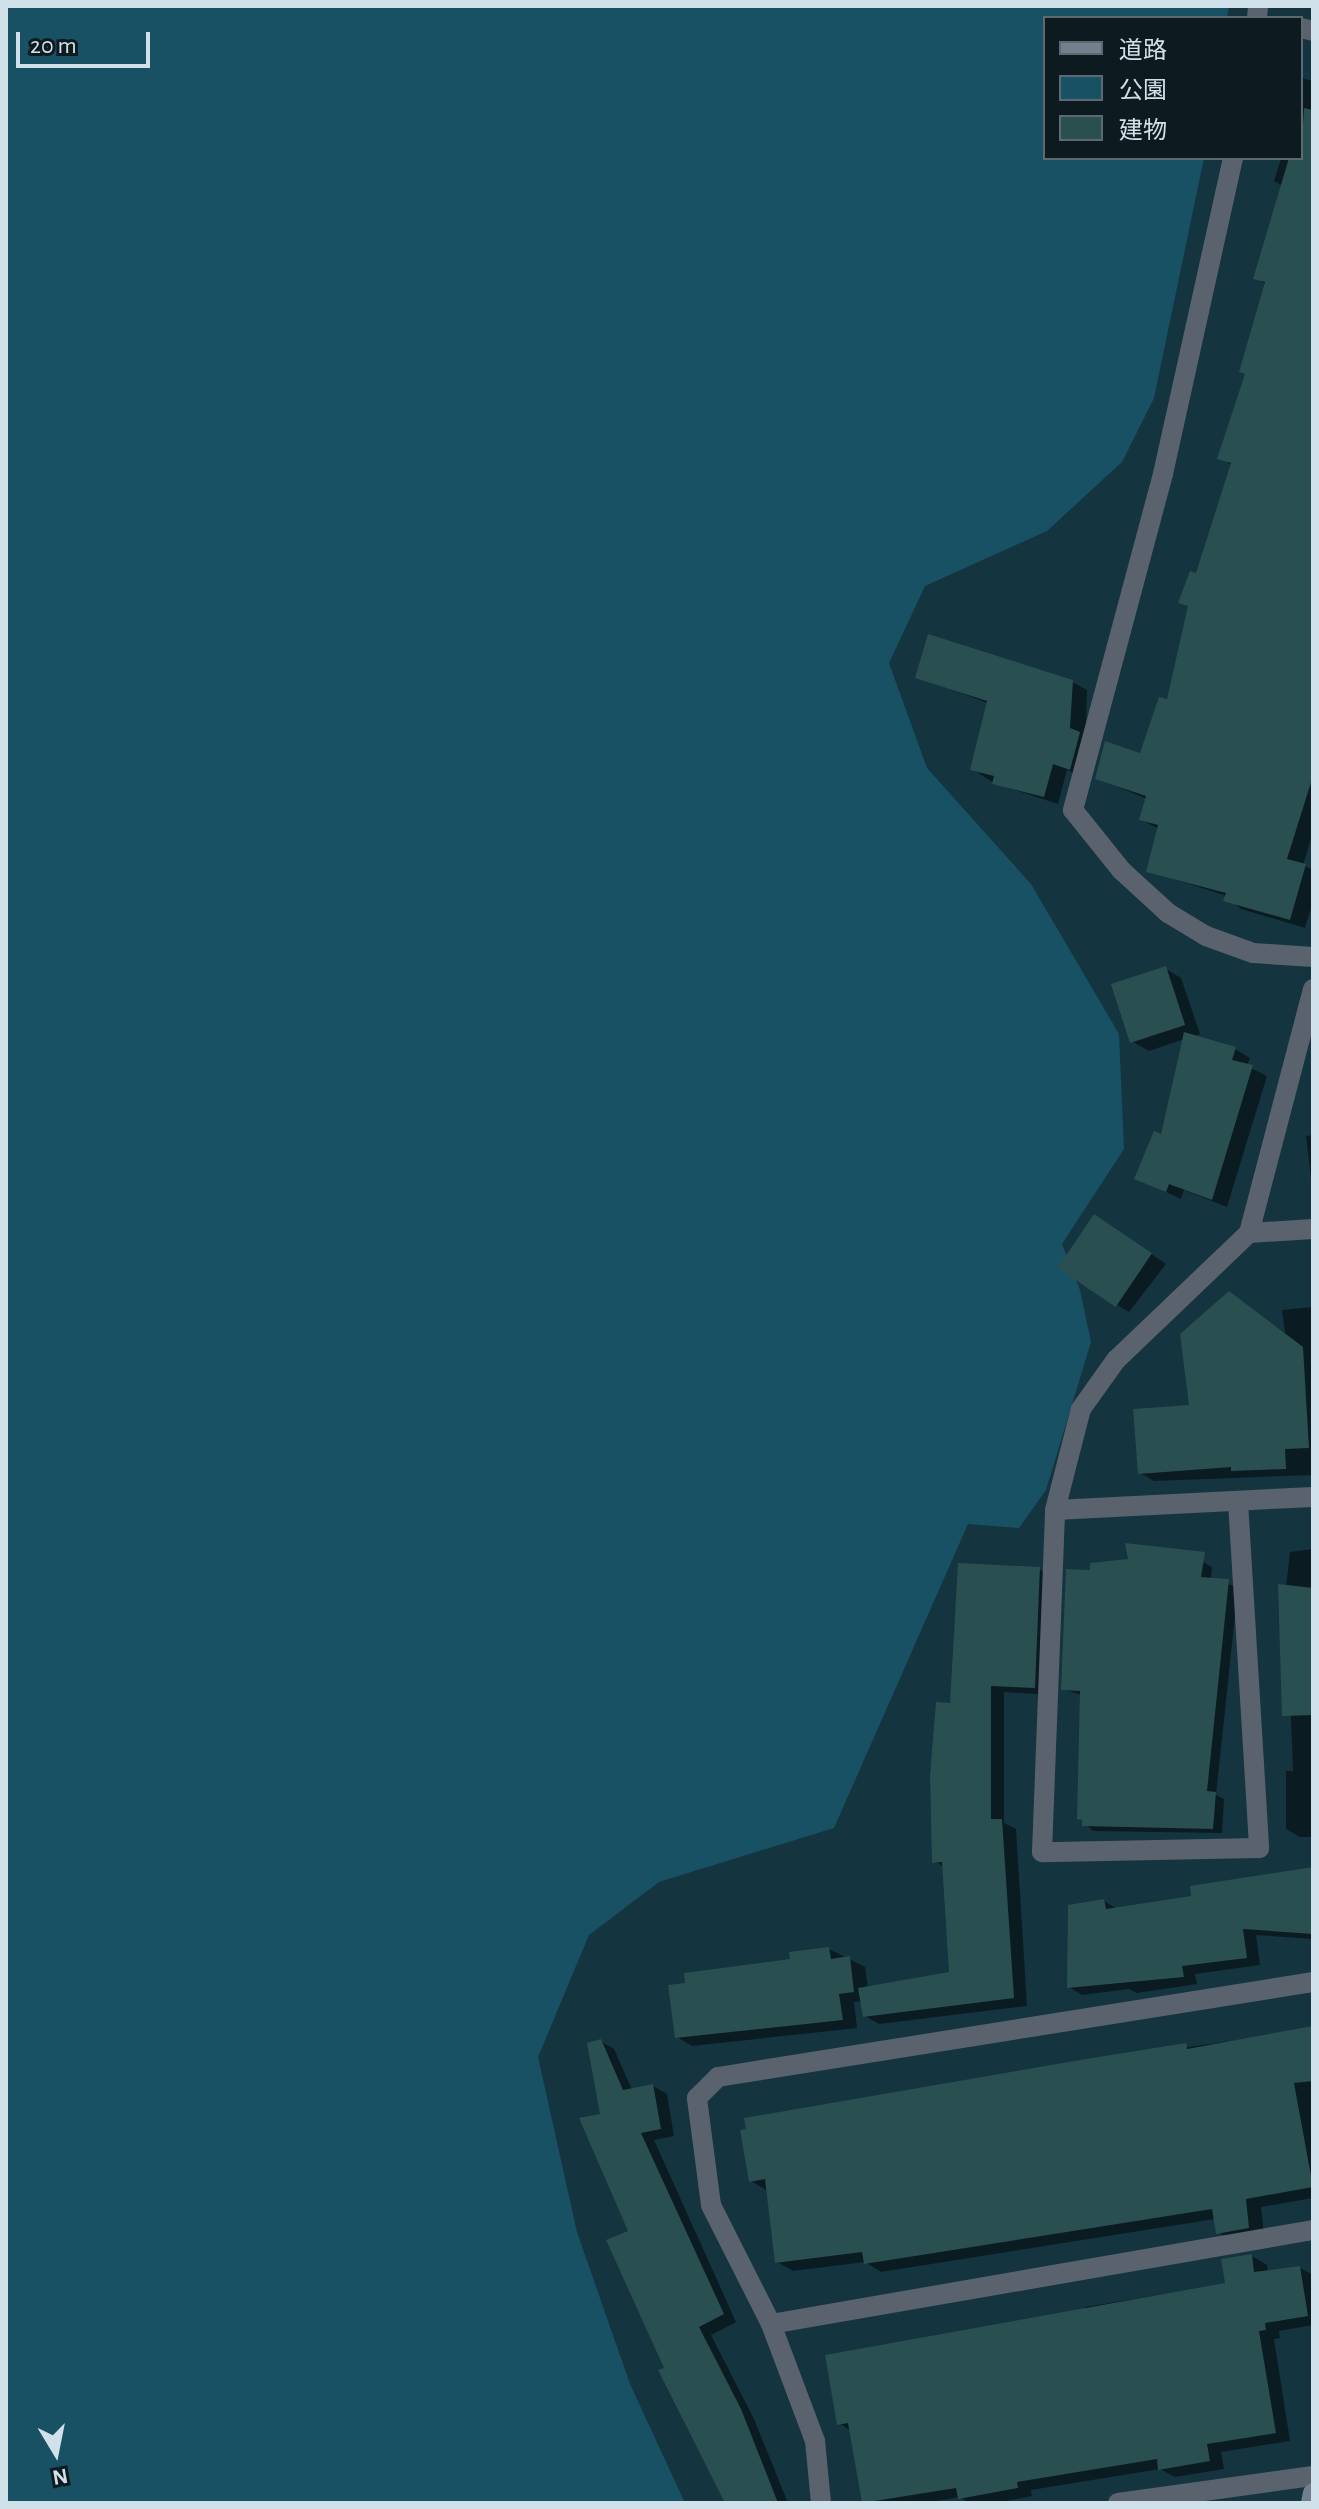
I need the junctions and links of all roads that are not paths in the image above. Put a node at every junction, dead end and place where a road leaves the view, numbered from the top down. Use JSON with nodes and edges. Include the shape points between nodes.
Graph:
{"nodes":[{"id":1,"x":1233,"y":160,"type":"edge"},
{"id":2,"x":1313,"y":957,"type":"edge"},
{"id":3,"x":1313,"y":989,"type":"edge"},
{"id":4,"x":1313,"y":1229,"type":"edge"},
{"id":5,"x":1249,"y":1233,"type":"junction"},
{"id":6,"x":1313,"y":1497,"type":"edge"},
{"id":7,"x":1238,"y":1502,"type":"junction"},
{"id":8,"x":1055,"y":1510,"type":"junction"},
{"id":9,"x":1313,"y":1982,"type":"edge"},
{"id":10,"x":1313,"y":2230,"type":"edge"},
{"id":11,"x":771,"y":2324,"type":"junction"},
{"id":12,"x":1313,"y":2476,"type":"edge"},
{"id":13,"x":1313,"y":2493,"type":"edge"},
{"id":14,"x":821,"y":2503,"type":"edge"},
{"id":15,"x":1118,"y":2503,"type":"edge"},
{"id":16,"x":1311,"y":2503,"type":"edge"}],
"edges":[{"from":1,"to":2,"type":"street","via":[[1163,474],[1073,810],[1121,870],[1168,913],[1206,936],[1253,953]]},
{"from":3,"to":5,"type":"street"},
{"from":4,"to":5,"type":"street"},
{"from":5,"to":8,"type":"street","via":[[1116,1360],[1081,1409]]},
{"from":6,"to":7,"type":"street"},
{"from":7,"to":8,"type":"street"},
{"from":7,"to":8,"type":"street","via":[[1259,1848],[1042,1852]]},
{"from":9,"to":11,"type":"street","via":[[718,2077],[697,2098],[711,2205]]},
{"from":10,"to":11,"type":"street"},
{"from":11,"to":14,"type":"street","via":[[815,2441]]},
{"from":12,"to":15,"type":"street"},
{"from":13,"to":16,"type":"street"}]}
